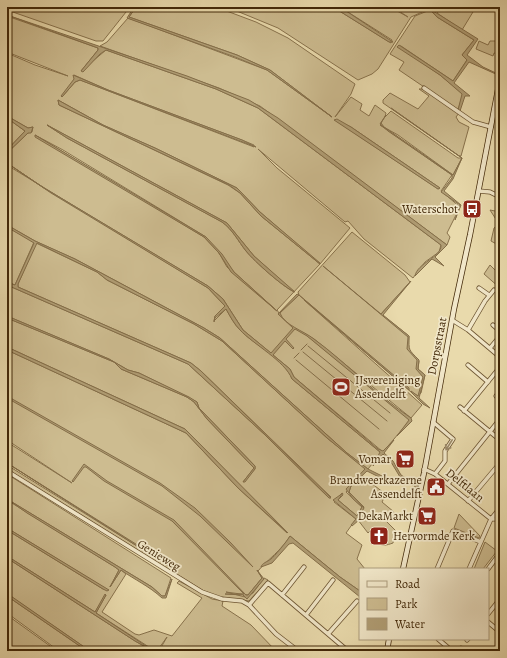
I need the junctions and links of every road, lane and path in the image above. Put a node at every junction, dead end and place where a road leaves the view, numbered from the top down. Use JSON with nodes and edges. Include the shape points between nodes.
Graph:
{"nodes":[{"id":1,"x":500,"y":79,"type":"edge"},
{"id":2,"x":424,"y":88,"type":"dead end"},
{"id":3,"x":491,"y":126,"type":"junction"},
{"id":4,"x":479,"y":191,"type":"junction"},
{"id":5,"x":500,"y":197,"type":"edge"},
{"id":6,"x":479,"y":288,"type":"dead end"},
{"id":7,"x":494,"y":290,"type":"dead end"},
{"id":8,"x":489,"y":296,"type":"junction"},
{"id":9,"x":452,"y":320,"type":"junction"},
{"id":10,"x":493,"y":326,"type":"dead end"},
{"id":11,"x":468,"y":330,"type":"junction"},
{"id":12,"x":500,"y":331,"type":"edge"},
{"id":13,"x":500,"y":336,"type":"edge"},
{"id":14,"x":490,"y":348,"type":"junction"},
{"id":15,"x":500,"y":357,"type":"edge"},
{"id":16,"x":468,"y":365,"type":"dead end"},
{"id":17,"x":500,"y":367,"type":"edge"},
{"id":18,"x":488,"y":382,"type":"junction"},
{"id":19,"x":500,"y":391,"type":"edge"},
{"id":20,"x":500,"y":400,"type":"edge"},
{"id":21,"x":460,"y":407,"type":"dead end"},
{"id":22,"x":464,"y":410,"type":"junction"},
{"id":23,"x":500,"y":419,"type":"edge"},
{"id":24,"x":433,"y":422,"type":"junction"},
{"id":25,"x":490,"y":431,"type":"junction"},
{"id":26,"x":500,"y":440,"type":"edge"},
{"id":27,"x":500,"y":463,"type":"edge"},
{"id":28,"x":424,"y":469,"type":"junction"},
{"id":29,"x":7,"y":471,"type":"edge"},
{"id":30,"x":435,"y":474,"type":"junction"},
{"id":31,"x":448,"y":484,"type":"junction"},
{"id":32,"x":468,"y":501,"type":"junction"},
{"id":33,"x":500,"y":508,"type":"edge"},
{"id":34,"x":491,"y":519,"type":"junction"},
{"id":35,"x":500,"y":519,"type":"edge"},
{"id":36,"x":481,"y":542,"type":"junction"},
{"id":37,"x":497,"y":557,"type":"dead end"},
{"id":38,"x":304,"y":567,"type":"dead end"},
{"id":39,"x":403,"y":568,"type":"edge"},
{"id":40,"x":437,"y":568,"type":"edge"},
{"id":41,"x":469,"y":568,"type":"edge"},
{"id":42,"x":489,"y":568,"type":"edge"},
{"id":43,"x":333,"y":580,"type":"dead end"},
{"id":44,"x":282,"y":595,"type":"junction"},
{"id":45,"x":500,"y":599,"type":"edge"},
{"id":46,"x":357,"y":601,"type":"dead end"},
{"id":47,"x":249,"y":605,"type":"junction"},
{"id":48,"x":489,"y":613,"type":"edge"},
{"id":49,"x":306,"y":615,"type":"junction"},
{"id":50,"x":489,"y":623,"type":"edge"},
{"id":51,"x":500,"y":632,"type":"edge"},
{"id":52,"x":328,"y":634,"type":"junction"},
{"id":53,"x":390,"y":640,"type":"edge"},
{"id":54,"x":439,"y":640,"type":"edge"},
{"id":55,"x":500,"y":643,"type":"edge"},
{"id":56,"x":298,"y":651,"type":"edge"},
{"id":57,"x":348,"y":651,"type":"edge"},
{"id":58,"x":388,"y":651,"type":"edge"},
{"id":59,"x":452,"y":651,"type":"edge"},
{"id":60,"x":458,"y":651,"type":"edge"},
{"id":61,"x":465,"y":651,"type":"edge"},
{"id":62,"x":494,"y":651,"type":"edge"}],
"edges":[{"from":1,"to":3,"type":"street","name":"Dorpsstraat"},
{"from":2,"to":3,"type":"street","via":[[473,122]]},
{"from":3,"to":4,"type":"street","name":"Dorpsstraat"},
{"from":4,"to":5,"type":"street","via":[[490,192]]},
{"from":4,"to":9,"type":"street","name":"Dorpsstraat"},
{"from":6,"to":8,"type":"street"},
{"from":7,"to":8,"type":"street"},
{"from":8,"to":11,"type":"street"},
{"from":9,"to":11,"type":"street"},
{"from":9,"to":24,"type":"street","name":"Dorpsstraat"},
{"from":10,"to":12,"type":"street"},
{"from":11,"to":14,"type":"street"},
{"from":13,"to":14,"type":"street"},
{"from":14,"to":15,"type":"street"},
{"from":16,"to":18,"type":"street"},
{"from":17,"to":18,"type":"street"},
{"from":18,"to":22,"type":"street"},
{"from":19,"to":20,"type":"street","via":[[496,396]]},
{"from":21,"to":22,"type":"street"},
{"from":22,"to":25,"type":"street"},
{"from":23,"to":25,"type":"street"},
{"from":24,"to":28,"type":"street","name":"Dorpsstraat"},
{"from":24,"to":30,"type":"street","one_way":true,"via":[[453,439],[445,451],[445,461]]},
{"from":25,"to":26,"type":"street"},
{"from":25,"to":31,"type":"street"},
{"from":27,"to":32,"type":"street"},
{"from":28,"to":30,"type":"street","name":"Delftlaan"},
{"from":28,"to":39,"type":"street","name":"Dorpsstraat"},
{"from":29,"to":47,"type":"street","name":"Genieweg","via":[[202,592]]},
{"from":30,"to":31,"type":"street","name":"Delftlaan"},
{"from":31,"to":32,"type":"street","name":"Delftlaan"},
{"from":32,"to":34,"type":"street","name":"Delftlaan"},
{"from":33,"to":34,"type":"street"},
{"from":34,"to":35,"type":"street"},
{"from":34,"to":36,"type":"street"},
{"from":36,"to":40,"type":"street","via":[[454,530]]},
{"from":36,"to":41,"type":"street"},
{"from":37,"to":42,"type":"street"},
{"from":38,"to":44,"type":"street"},
{"from":43,"to":49,"type":"street"},
{"from":44,"to":47,"type":"street","via":[[268,583]]},
{"from":44,"to":49,"type":"street"},
{"from":45,"to":48,"type":"street"},
{"from":46,"to":52,"type":"street"},
{"from":47,"to":56,"type":"street","via":[[276,634]]},
{"from":49,"to":52,"type":"street"},
{"from":50,"to":51,"type":"street"},
{"from":52,"to":57,"type":"street"},
{"from":53,"to":58,"type":"street"},
{"from":54,"to":59,"type":"street"},
{"from":55,"to":62,"type":"street"},
{"from":60,"to":61,"type":"street","via":[[460,648]]}]}
